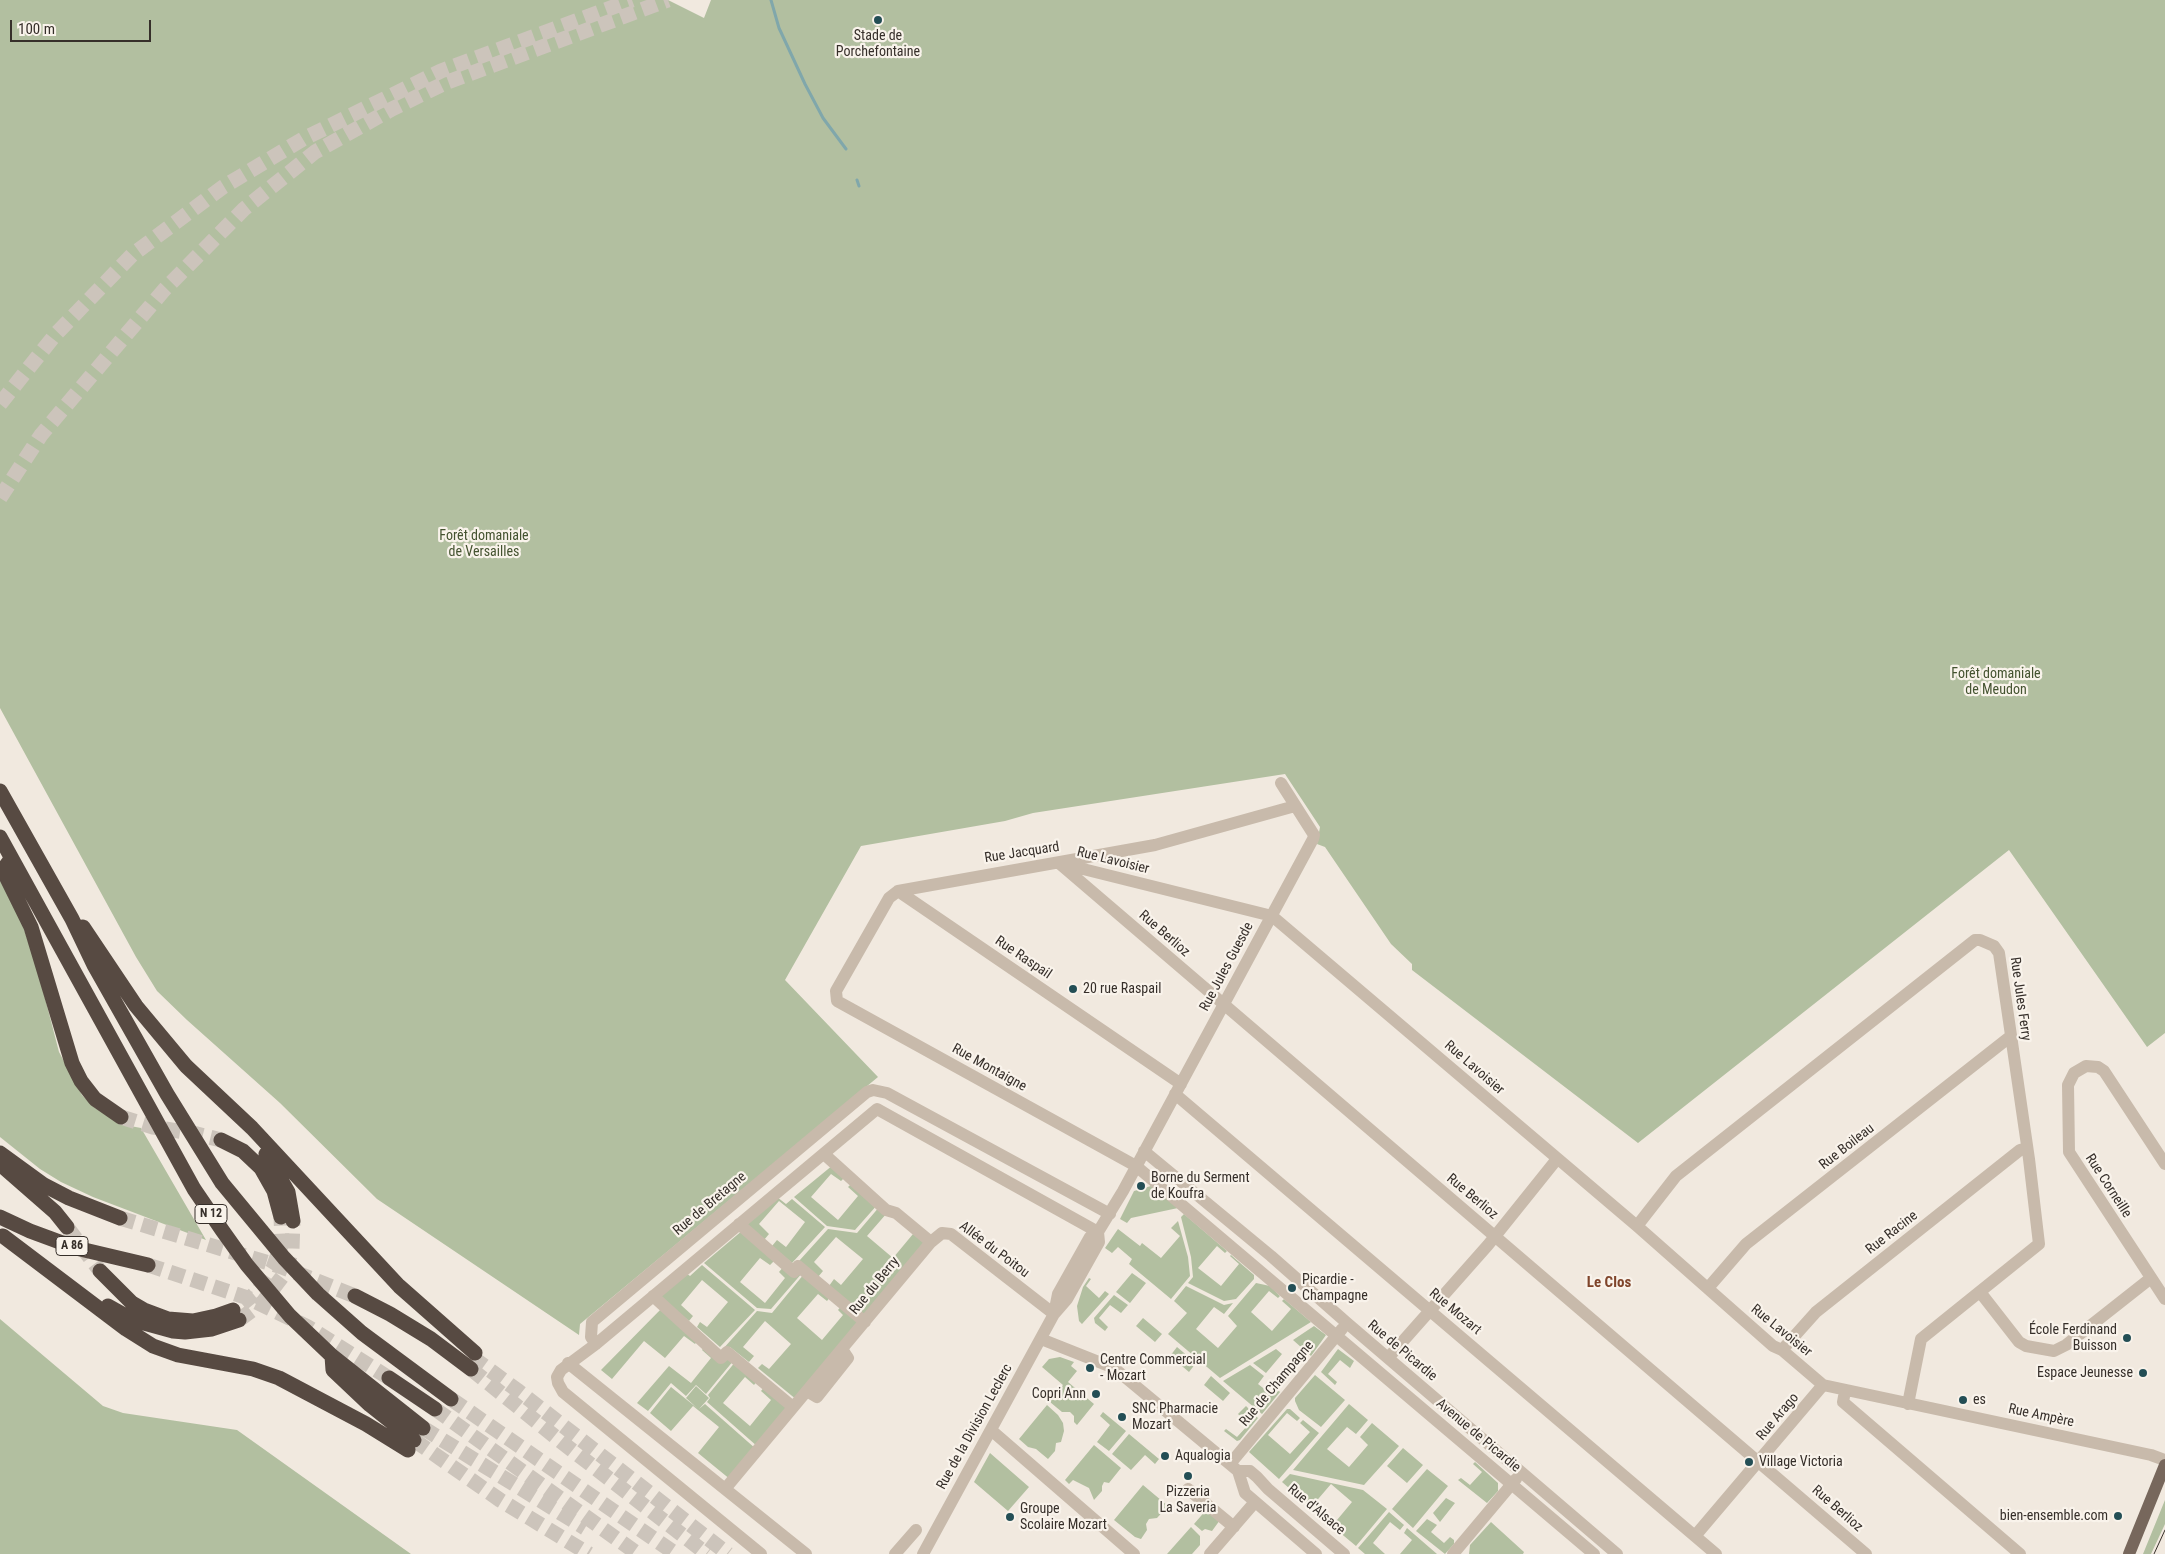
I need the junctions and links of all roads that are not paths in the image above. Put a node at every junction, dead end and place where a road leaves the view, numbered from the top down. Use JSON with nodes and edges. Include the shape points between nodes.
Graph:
{"nodes":[{"id":1,"x":1281,"y":783,"type":"dead end"},
{"id":2,"x":0,"y":791,"type":"edge"},
{"id":3,"x":1295,"y":806,"type":"junction"},
{"id":4,"x":0,"y":837,"type":"edge"},
{"id":5,"x":11,"y":859,"type":"junction"},
{"id":6,"x":1058,"y":863,"type":"junction"},
{"id":7,"x":898,"y":890,"type":"junction"},
{"id":8,"x":1272,"y":916,"type":"junction"},
{"id":9,"x":72,"y":919,"type":"junction"},
{"id":10,"x":1224,"y":1006,"type":"junction"},
{"id":11,"x":2011,"y":1036,"type":"junction"},
{"id":12,"x":186,"y":1066,"type":"junction"},
{"id":13,"x":1178,"y":1089,"type":"junction"},
{"id":14,"x":887,"y":1093,"type":"junction"},
{"id":15,"x":865,"y":1094,"type":"junction"},
{"id":16,"x":877,"y":1109,"type":"junction"},
{"id":17,"x":121,"y":1117,"type":"tunnel mouth"},
{"id":18,"x":221,"y":1140,"type":"tunnel mouth"},
{"id":19,"x":2027,"y":1148,"type":"junction"},
{"id":20,"x":1144,"y":1151,"type":"junction"},
{"id":21,"x":0,"y":1153,"type":"edge"},
{"id":22,"x":824,"y":1154,"type":"junction"},
{"id":23,"x":1557,"y":1159,"type":"junction"},
{"id":24,"x":0,"y":1164,"type":"edge"},
{"id":25,"x":2165,"y":1164,"type":"edge"},
{"id":26,"x":1136,"y":1166,"type":"junction"},
{"id":27,"x":1110,"y":1214,"type":"junction"},
{"id":28,"x":0,"y":1217,"type":"edge"},
{"id":29,"x":120,"y":1218,"type":"tunnel mouth"},
{"id":30,"x":739,"y":1224,"type":"junction"},
{"id":31,"x":67,"y":1226,"type":"tunnel mouth"},
{"id":32,"x":1637,"y":1226,"type":"junction"},
{"id":33,"x":1098,"y":1232,"type":"junction"},
{"id":34,"x":1,"y":1235,"type":"edge"},
{"id":35,"x":1495,"y":1236,"type":"junction"},
{"id":36,"x":931,"y":1242,"type":"junction"},
{"id":37,"x":148,"y":1265,"type":"tunnel mouth"},
{"id":38,"x":100,"y":1271,"type":"tunnel mouth"},
{"id":39,"x":2150,"y":1278,"type":"junction"},
{"id":40,"x":1708,"y":1288,"type":"junction"},
{"id":41,"x":355,"y":1292,"type":"tunnel mouth"},
{"id":42,"x":1980,"y":1292,"type":"junction"},
{"id":43,"x":653,"y":1296,"type":"junction"},
{"id":44,"x":2165,"y":1299,"type":"edge"},
{"id":45,"x":1429,"y":1310,"type":"junction"},
{"id":46,"x":1054,"y":1314,"type":"junction"},
{"id":47,"x":865,"y":1322,"type":"junction"},
{"id":48,"x":1347,"y":1323,"type":"junction"},
{"id":49,"x":1337,"y":1336,"type":"junction"},
{"id":50,"x":1041,"y":1339,"type":"junction"},
{"id":51,"x":596,"y":1344,"type":"junction"},
{"id":52,"x":1782,"y":1350,"type":"junction"},
{"id":53,"x":1388,"y":1358,"type":"junction"},
{"id":54,"x":568,"y":1363,"type":"junction"},
{"id":55,"x":389,"y":1378,"type":"tunnel mouth"},
{"id":56,"x":1823,"y":1385,"type":"junction"},
{"id":57,"x":1844,"y":1391,"type":"junction"},
{"id":58,"x":451,"y":1399,"type":"tunnel mouth"},
{"id":59,"x":1908,"y":1404,"type":"junction"},
{"id":60,"x":794,"y":1408,"type":"junction"},
{"id":61,"x":435,"y":1409,"type":"tunnel mouth"},
{"id":62,"x":991,"y":1430,"type":"junction"},
{"id":63,"x":2165,"y":1460,"type":"edge"},
{"id":64,"x":1760,"y":1462,"type":"junction"},
{"id":65,"x":2165,"y":1465,"type":"edge"},
{"id":66,"x":1237,"y":1473,"type":"junction"},
{"id":67,"x":1522,"y":1473,"type":"junction"},
{"id":68,"x":1512,"y":1484,"type":"junction"},
{"id":69,"x":725,"y":1489,"type":"junction"},
{"id":70,"x":1188,"y":1489,"type":"dead end"},
{"id":71,"x":1255,"y":1502,"type":"junction"},
{"id":72,"x":1234,"y":1527,"type":"junction"},
{"id":73,"x":916,"y":1530,"type":"dead end"},
{"id":74,"x":1695,"y":1536,"type":"junction"},
{"id":75,"x":2129,"y":1553,"type":"edge"},
{"id":76,"x":761,"y":1554,"type":"edge"},
{"id":77,"x":806,"y":1554,"type":"edge"},
{"id":78,"x":895,"y":1554,"type":"edge"},
{"id":79,"x":923,"y":1554,"type":"edge"},
{"id":80,"x":1134,"y":1554,"type":"edge"},
{"id":81,"x":1210,"y":1554,"type":"edge"},
{"id":82,"x":1316,"y":1554,"type":"edge"},
{"id":83,"x":1344,"y":1554,"type":"edge"},
{"id":84,"x":1453,"y":1554,"type":"edge"},
{"id":85,"x":1594,"y":1554,"type":"edge"},
{"id":86,"x":1617,"y":1554,"type":"edge"},
{"id":87,"x":1716,"y":1554,"type":"edge"},
{"id":88,"x":1866,"y":1554,"type":"edge"},
{"id":89,"x":2020,"y":1554,"type":"edge"}],
"edges":[{"from":1,"to":3,"type":"street","name":"Rue Jules Guesde"},
{"from":2,"to":9,"type":"highway","number":"N 12"},
{"from":3,"to":6,"type":"street","name":"Rue Jacquard","via":[[1155,845]]},
{"from":3,"to":8,"type":"street","name":"Rue Jules Guesde","via":[[1314,835]]},
{"from":4,"to":5,"type":"highway","number":"N 12"},
{"from":5,"to":17,"type":"highway","via":[[3,870],[31,927],[72,1063],[91,1094]]},
{"from":5,"to":34,"type":"highway","number":"N 12","via":[[194,1189],[247,1265],[290,1316],[332,1356],[333,1370],[415,1439],[366,1424],[280,1378],[253,1369],[178,1356],[153,1346]]},
{"from":6,"to":7,"type":"street","name":"Rue Jacquard"},
{"from":6,"to":8,"type":"street","name":"Rue Lavoisier"},
{"from":6,"to":10,"type":"street","name":"Rue Berlioz"},
{"from":7,"to":13,"type":"street","name":"Rue Raspail"},
{"from":7,"to":26,"type":"street","name":"Rue Montaigne","via":[[889,898],[836,991],[837,1001]]},
{"from":8,"to":10,"type":"street","name":"Rue Jules Guesde"},
{"from":8,"to":23,"type":"street","name":"Rue Lavoisier"},
{"from":9,"to":12,"type":"highway","via":[[86,929],[136,1006]]},
{"from":9,"to":58,"type":"highway","number":"N 12","via":[[94,965],[172,1103],[222,1184],[318,1294],[384,1351]]},
{"from":10,"to":13,"type":"street","name":"Rue Jules Guesde"},
{"from":10,"to":35,"type":"street","name":"Rue Berlioz"},
{"from":11,"to":19,"type":"street","name":"Rue Jules Ferry"},
{"from":11,"to":32,"type":"street","name":"Rue Jules Ferry","via":[[1997,948],[1975,940],[1676,1176]]},
{"from":11,"to":40,"type":"street","name":"Rue Boileau","via":[[1746,1244]]},
{"from":12,"to":18,"type":"highway","via":[[268,1156],[288,1192],[287,1219],[261,1168],[243,1151]]},
{"from":12,"to":41,"type":"highway","via":[[252,1128],[399,1286],[473,1359],[431,1339]]},
{"from":13,"to":20,"type":"street","name":"Rue Jules Guesde"},
{"from":13,"to":45,"type":"street","name":"Rue Mozart"},
{"from":14,"to":15,"type":"street","via":[[873,1090]]},
{"from":14,"to":16,"type":"street"},
{"from":14,"to":27,"type":"street"},
{"from":15,"to":16,"type":"street"},
{"from":15,"to":51,"type":"street","name":"Rue de Bretagne","via":[[592,1322],[591,1337]]},
{"from":16,"to":22,"type":"street"},
{"from":16,"to":33,"type":"street"},
{"from":19,"to":42,"type":"street","name":"Rue Jules Ferry","via":[[2039,1244]]},
{"from":19,"to":52,"type":"street","name":"Rue Racine","via":[[2020,1150],[1816,1312]]},
{"from":20,"to":26,"type":"street","name":"Rue Jules Guesde"},
{"from":20,"to":48,"type":"street","name":"Rue de Picardie"},
{"from":21,"to":29,"type":"highway","via":[[44,1184]]},
{"from":22,"to":30,"type":"street"},
{"from":22,"to":36,"type":"street","via":[[886,1210],[896,1214]]},
{"from":23,"to":32,"type":"street","name":"Rue Lavoisier"},
{"from":23,"to":35,"type":"street"},
{"from":24,"to":31,"type":"highway"},
{"from":25,"to":39,"type":"street","name":"Rue Corneille","via":[[2104,1071],[2086,1066],[2074,1072],[2068,1085],[2069,1152]]},
{"from":26,"to":27,"type":"street","name":"Rue de la Division Leclerc"},
{"from":26,"to":49,"type":"street","name":"Avenue de Picardie"},
{"from":27,"to":33,"type":"street","name":"Rue de la Division Leclerc"},
{"from":28,"to":37,"type":"highway","number":"A 86","via":[[76,1248]]},
{"from":30,"to":43,"type":"street"},
{"from":30,"to":47,"type":"street","via":[[794,1272],[798,1266]]},
{"from":32,"to":40,"type":"street","name":"Rue Lavoisier"},
{"from":33,"to":46,"type":"street","name":"Rue de la Division Leclerc","via":[[1099,1242],[1067,1299]]},
{"from":34,"to":38,"type":"highway","via":[[105,1304],[147,1325],[185,1332],[212,1330],[236,1315],[193,1321],[162,1317],[132,1303]]},
{"from":35,"to":45,"type":"street"},
{"from":35,"to":64,"type":"street","name":"Rue Berlioz"},
{"from":36,"to":46,"type":"street","name":"Allée du Poitou","via":[[942,1233],[951,1234]]},
{"from":36,"to":47,"type":"street","name":"Rue du Berry"},
{"from":39,"to":42,"type":"street","via":[[2066,1346],[2054,1351],[2019,1342]]},
{"from":39,"to":44,"type":"street","name":"Rue Corneille"},
{"from":40,"to":52,"type":"street","name":"Rue Lavoisier","via":[[1773,1346]]},
{"from":42,"to":59,"type":"street","name":"Rue Jules Ferry","via":[[1921,1339]]},
{"from":43,"to":51,"type":"street"},
{"from":43,"to":60,"type":"street","via":[[721,1358],[727,1352]]},
{"from":45,"to":53,"type":"street"},
{"from":45,"to":74,"type":"street","name":"Rue Mozart"},
{"from":46,"to":50,"type":"street","name":"Rue de la Division Leclerc"},
{"from":47,"to":60,"type":"street","name":"Rue du Berry","via":[[810,1384]]},
{"from":48,"to":49,"type":"street","name":"Rue de Champagne"},
{"from":48,"to":53,"type":"street","name":"Rue de Picardie"},
{"from":49,"to":66,"type":"street","name":"Rue de Champagne"},
{"from":49,"to":68,"type":"street","name":"Avenue de Picardie"},
{"from":50,"to":62,"type":"street","name":"Rue de la Division Leclerc"},
{"from":50,"to":66,"type":"street","via":[[1114,1368]]},
{"from":51,"to":54,"type":"street"},
{"from":52,"to":56,"type":"street","name":"Rue Lavoisier"},
{"from":53,"to":67,"type":"street","name":"Rue de Picardie"},
{"from":54,"to":69,"type":"street"},
{"from":54,"to":76,"type":"street","via":[[557,1377],[563,1392]]},
{"from":55,"to":61,"type":"highway"},
{"from":56,"to":57,"type":"street","name":"Rue Ampère"},
{"from":56,"to":64,"type":"street","name":"Rue Arago"},
{"from":57,"to":59,"type":"street","name":"Rue Ampère"},
{"from":57,"to":89,"type":"street","via":[[1844,1402]]},
{"from":59,"to":63,"type":"street","name":"Rue Ampère","via":[[2141,1452]]},
{"from":60,"to":69,"type":"street","name":"Rue du Berry"},
{"from":62,"to":79,"type":"street","name":"Rue de la Division Leclerc"},
{"from":62,"to":80,"type":"street"},
{"from":64,"to":74,"type":"street","name":"Rue Arago"},
{"from":64,"to":88,"type":"street","name":"Rue Berlioz"},
{"from":65,"to":75,"type":"main road"},
{"from":66,"to":71,"type":"street","via":[[1245,1493]]},
{"from":66,"to":83,"type":"street","name":"Rue d'Alsace","via":[[1250,1472]]},
{"from":67,"to":68,"type":"street"},
{"from":67,"to":86,"type":"street","name":"Rue de Picardie"},
{"from":68,"to":84,"type":"street"},
{"from":68,"to":85,"type":"street","name":"Avenue de Picardie"},
{"from":69,"to":77,"type":"street"},
{"from":70,"to":72,"type":"street"},
{"from":71,"to":72,"type":"street"},
{"from":71,"to":82,"type":"street"},
{"from":72,"to":81,"type":"street"},
{"from":73,"to":78,"type":"street"},
{"from":74,"to":87,"type":"street","name":"Rue Mozart"}]}
